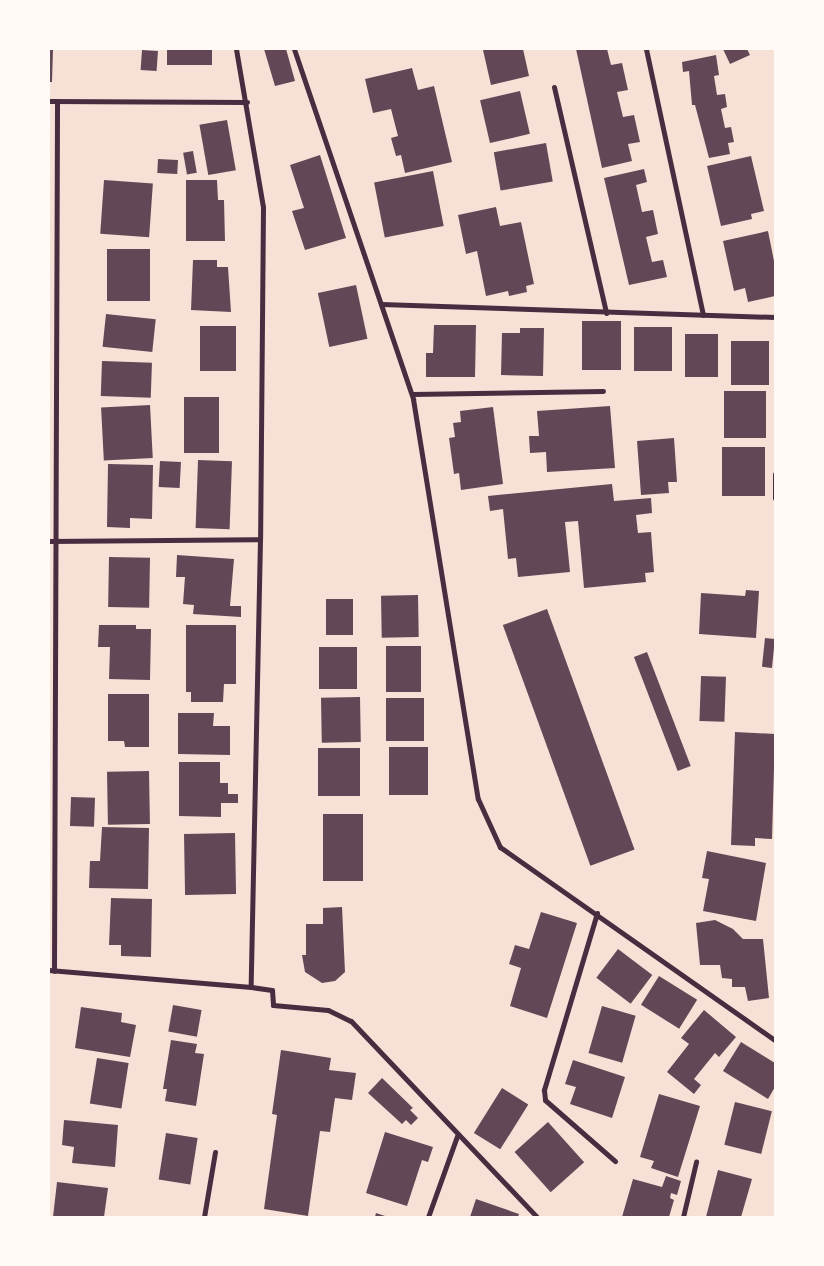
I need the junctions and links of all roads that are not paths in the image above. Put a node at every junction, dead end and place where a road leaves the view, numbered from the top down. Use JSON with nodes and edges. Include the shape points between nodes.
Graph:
{"nodes":[{"id":1,"x":236,"y":49,"type":"edge"},
{"id":2,"x":294,"y":49,"type":"edge"},
{"id":3,"x":646,"y":49,"type":"edge"},
{"id":4,"x":554,"y":87,"type":"dead end"},
{"id":5,"x":49,"y":101,"type":"edge"},
{"id":6,"x":57,"y":101,"type":"junction"},
{"id":7,"x":247,"y":102,"type":"junction"},
{"id":8,"x":381,"y":304,"type":"junction"},
{"id":9,"x":606,"y":313,"type":"junction"},
{"id":10,"x":703,"y":316,"type":"junction"},
{"id":11,"x":775,"y":317,"type":"edge"},
{"id":12,"x":603,"y":391,"type":"dead end"},
{"id":13,"x":412,"y":394,"type":"junction"},
{"id":14,"x":775,"y":474,"type":"edge"},
{"id":15,"x":775,"y":498,"type":"edge"},
{"id":16,"x":260,"y":539,"type":"junction"},
{"id":17,"x":49,"y":541,"type":"edge"},
{"id":18,"x":56,"y":541,"type":"junction"},
{"id":19,"x":597,"y":913,"type":"junction"},
{"id":20,"x":51,"y":970,"type":"edge"},
{"id":21,"x":251,"y":987,"type":"junction"},
{"id":22,"x":775,"y":1040,"type":"edge"},
{"id":23,"x":457,"y":1136,"type":"junction"},
{"id":24,"x":215,"y":1152,"type":"dead end"},
{"id":25,"x":616,"y":1162,"type":"dead end"},
{"id":26,"x":696,"y":1162,"type":"dead end"},
{"id":27,"x":204,"y":1217,"type":"edge"},
{"id":28,"x":428,"y":1217,"type":"edge"},
{"id":29,"x":537,"y":1217,"type":"edge"},
{"id":30,"x":684,"y":1217,"type":"edge"}],
"edges":[{"from":1,"to":7,"type":"street"},
{"from":2,"to":8,"type":"street"},
{"from":3,"to":10,"type":"street"},
{"from":4,"to":9,"type":"street"},
{"from":5,"to":6,"type":"street"},
{"from":6,"to":7,"type":"street"},
{"from":6,"to":18,"type":"street"},
{"from":7,"to":16,"type":"street","via":[[262,207]]},
{"from":8,"to":9,"type":"street"},
{"from":8,"to":13,"type":"street"},
{"from":9,"to":10,"type":"street"},
{"from":10,"to":11,"type":"street"},
{"from":12,"to":13,"type":"street"},
{"from":13,"to":19,"type":"street","via":[[478,799],[500,847]]},
{"from":14,"to":15,"type":"street"},
{"from":16,"to":18,"type":"street"},
{"from":16,"to":21,"type":"street"},
{"from":17,"to":18,"type":"street"},
{"from":18,"to":20,"type":"street"},
{"from":19,"to":22,"type":"street"},
{"from":19,"to":25,"type":"street","via":[[544,1090],[545,1100]]},
{"from":20,"to":21,"type":"street"},
{"from":21,"to":23,"type":"street","via":[[272,990],[273,1005],[328,1010],[351,1021]]},
{"from":23,"to":28,"type":"street"},
{"from":23,"to":29,"type":"street"},
{"from":24,"to":27,"type":"street"},
{"from":26,"to":30,"type":"street"}]}
